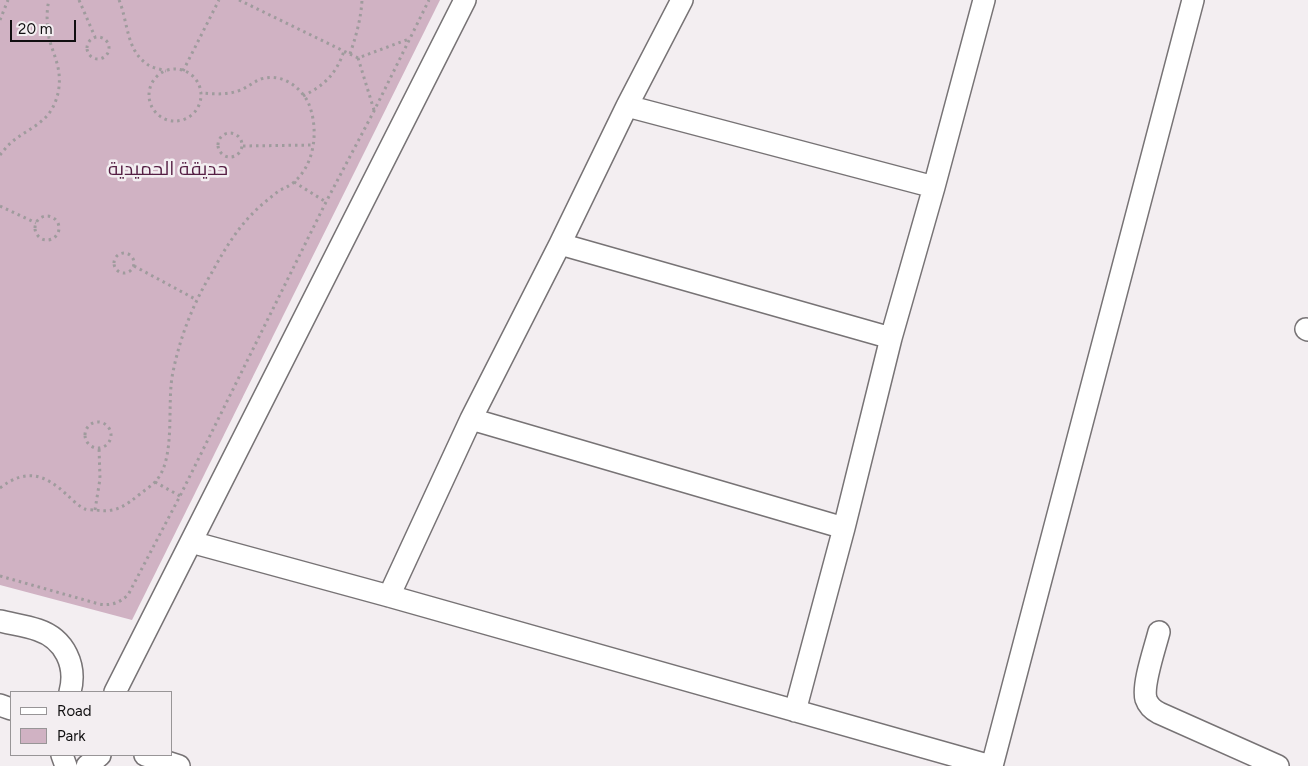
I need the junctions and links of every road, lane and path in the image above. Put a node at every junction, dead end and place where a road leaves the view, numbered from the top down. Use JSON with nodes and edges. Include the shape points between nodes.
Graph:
{"nodes":[{"id":1,"x":8,"y":0,"type":"edge"},
{"id":2,"x":49,"y":0,"type":"edge"},
{"id":3,"x":79,"y":0,"type":"edge"},
{"id":4,"x":119,"y":0,"type":"edge"},
{"id":5,"x":219,"y":0,"type":"edge"},
{"id":6,"x":239,"y":0,"type":"edge"},
{"id":7,"x":362,"y":0,"type":"edge"},
{"id":8,"x":429,"y":0,"type":"edge"},
{"id":9,"x":465,"y":0,"type":"edge"},
{"id":10,"x":682,"y":0,"type":"edge"},
{"id":11,"x":982,"y":0,"type":"edge"},
{"id":12,"x":1193,"y":0,"type":"edge"},
{"id":13,"x":0,"y":20,"type":"edge"},
{"id":14,"x":95,"y":37,"type":"junction"},
{"id":15,"x":410,"y":39,"type":"junction"},
{"id":16,"x":344,"y":51,"type":"junction"},
{"id":17,"x":350,"y":54,"type":"junction"},
{"id":18,"x":358,"y":58,"type":"junction"},
{"id":19,"x":166,"y":71,"type":"junction"},
{"id":20,"x":183,"y":71,"type":"junction"},
{"id":21,"x":200,"y":93,"type":"junction"},
{"id":22,"x":303,"y":96,"type":"junction"},
{"id":23,"x":627,"y":106,"type":"junction"},
{"id":24,"x":374,"y":112,"type":"junction"},
{"id":25,"x":313,"y":145,"type":"junction"},
{"id":26,"x":243,"y":146,"type":"junction"},
{"id":27,"x":0,"y":155,"type":"edge"},
{"id":28,"x":294,"y":182,"type":"junction"},
{"id":29,"x":934,"y":187,"type":"junction"},
{"id":30,"x":326,"y":202,"type":"junction"},
{"id":31,"x":0,"y":206,"type":"edge"},
{"id":32,"x":36,"y":223,"type":"junction"},
{"id":33,"x":560,"y":244,"type":"junction"},
{"id":34,"x":134,"y":266,"type":"junction"},
{"id":35,"x":196,"y":300,"type":"junction"},
{"id":36,"x":891,"y":338,"type":"junction"},
{"id":37,"x":470,"y":419,"type":"junction"},
{"id":38,"x":100,"y":447,"type":"junction"},
{"id":39,"x":155,"y":482,"type":"junction"},
{"id":40,"x":0,"y":488,"type":"edge"},
{"id":41,"x":180,"y":496,"type":"junction"},
{"id":42,"x":95,"y":510,"type":"junction"},
{"id":43,"x":844,"y":528,"type":"junction"},
{"id":44,"x":191,"y":542,"type":"junction"},
{"id":45,"x":0,"y":576,"type":"edge"},
{"id":46,"x":389,"y":596,"type":"junction"},
{"id":47,"x":0,"y":620,"type":"edge"},
{"id":48,"x":1159,"y":632,"type":"dead end"},
{"id":49,"x":70,"y":691,"type":"edge"},
{"id":50,"x":115,"y":691,"type":"edge"},
{"id":51,"x":795,"y":711,"type":"junction"},
{"id":52,"x":99,"y":756,"type":"edge"},
{"id":53,"x":148,"y":756,"type":"edge"},
{"id":54,"x":87,"y":766,"type":"edge"},
{"id":55,"x":179,"y":766,"type":"edge"},
{"id":56,"x":991,"y":766,"type":"edge"},
{"id":57,"x":1278,"y":766,"type":"edge"}],
"edges":[{"from":1,"to":13,"type":"path"},
{"from":2,"to":27,"type":"path","via":[[49,38],[59,76],[56,103],[49,114]]},
{"from":3,"to":14,"type":"path"},
{"from":4,"to":19,"type":"path","via":[[133,48],[148,65]]},
{"from":5,"to":20,"type":"path"},
{"from":6,"to":16,"type":"path"},
{"from":7,"to":17,"type":"path"},
{"from":8,"to":15,"type":"path"},
{"from":9,"to":44,"type":"street"},
{"from":10,"to":23,"type":"street"},
{"from":11,"to":29,"type":"street"},
{"from":12,"to":56,"type":"street"},
{"from":14,"to":14,"type":"path","via":[[87,45],[87,51],[95,58],[106,56],[106,40]]},
{"from":15,"to":18,"type":"path"},
{"from":15,"to":24,"type":"path"},
{"from":16,"to":17,"type":"path"},
{"from":16,"to":22,"type":"path","via":[[333,74]]},
{"from":17,"to":18,"type":"path"},
{"from":18,"to":24,"type":"path"},
{"from":19,"to":20,"type":"path"},
{"from":19,"to":21,"type":"path","via":[[158,75],[149,90],[152,107],[164,119],[173,121],[190,117],[200,102]]},
{"from":20,"to":21,"type":"path","via":[[192,76]]},
{"from":21,"to":22,"type":"path","via":[[238,91],[255,81],[271,77],[287,80]]},
{"from":22,"to":25,"type":"path","via":[[312,116]]},
{"from":23,"to":29,"type":"street"},
{"from":23,"to":33,"type":"street"},
{"from":24,"to":30,"type":"path"},
{"from":25,"to":26,"type":"path"},
{"from":25,"to":28,"type":"path","via":[[308,162]]},
{"from":26,"to":26,"type":"path","via":[[238,135],[227,133],[222,136],[218,147],[225,156],[231,157]]},
{"from":28,"to":30,"type":"path"},
{"from":28,"to":35,"type":"path","via":[[244,223]]},
{"from":29,"to":36,"type":"street"},
{"from":30,"to":41,"type":"path"},
{"from":31,"to":32,"type":"path"},
{"from":32,"to":32,"type":"path","via":[[35,229],[43,239],[55,237],[59,232],[57,220],[51,216],[40,218]]},
{"from":33,"to":36,"type":"street"},
{"from":33,"to":37,"type":"street"},
{"from":34,"to":34,"type":"path","via":[[132,256],[122,253],[114,265],[126,273]]},
{"from":34,"to":35,"type":"path"},
{"from":35,"to":39,"type":"path","via":[[177,352],[169,400],[168,453]]},
{"from":36,"to":43,"type":"street"},
{"from":37,"to":43,"type":"street"},
{"from":37,"to":46,"type":"street"},
{"from":38,"to":38,"type":"path","via":[[110,440],[111,433],[104,423],[97,422],[91,424],[85,436],[93,446]]},
{"from":38,"to":42,"type":"path","via":[[100,479]]},
{"from":39,"to":41,"type":"path"},
{"from":39,"to":42,"type":"path","via":[[120,508],[104,512]]},
{"from":40,"to":42,"type":"path","via":[[20,477],[38,476],[55,484],[85,508]]},
{"from":41,"to":45,"type":"path","via":[[128,595],[115,604],[100,604]]},
{"from":43,"to":51,"type":"street"},
{"from":44,"to":46,"type":"street"},
{"from":44,"to":50,"type":"street"},
{"from":46,"to":51,"type":"street"},
{"from":47,"to":49,"type":"street","via":[[39,630],[59,643],[71,665]]},
{"from":48,"to":57,"type":"street","via":[[1146,684],[1146,698],[1154,710]]},
{"from":51,"to":56,"type":"street"},
{"from":52,"to":54,"type":"street"},
{"from":53,"to":55,"type":"street"}]}
